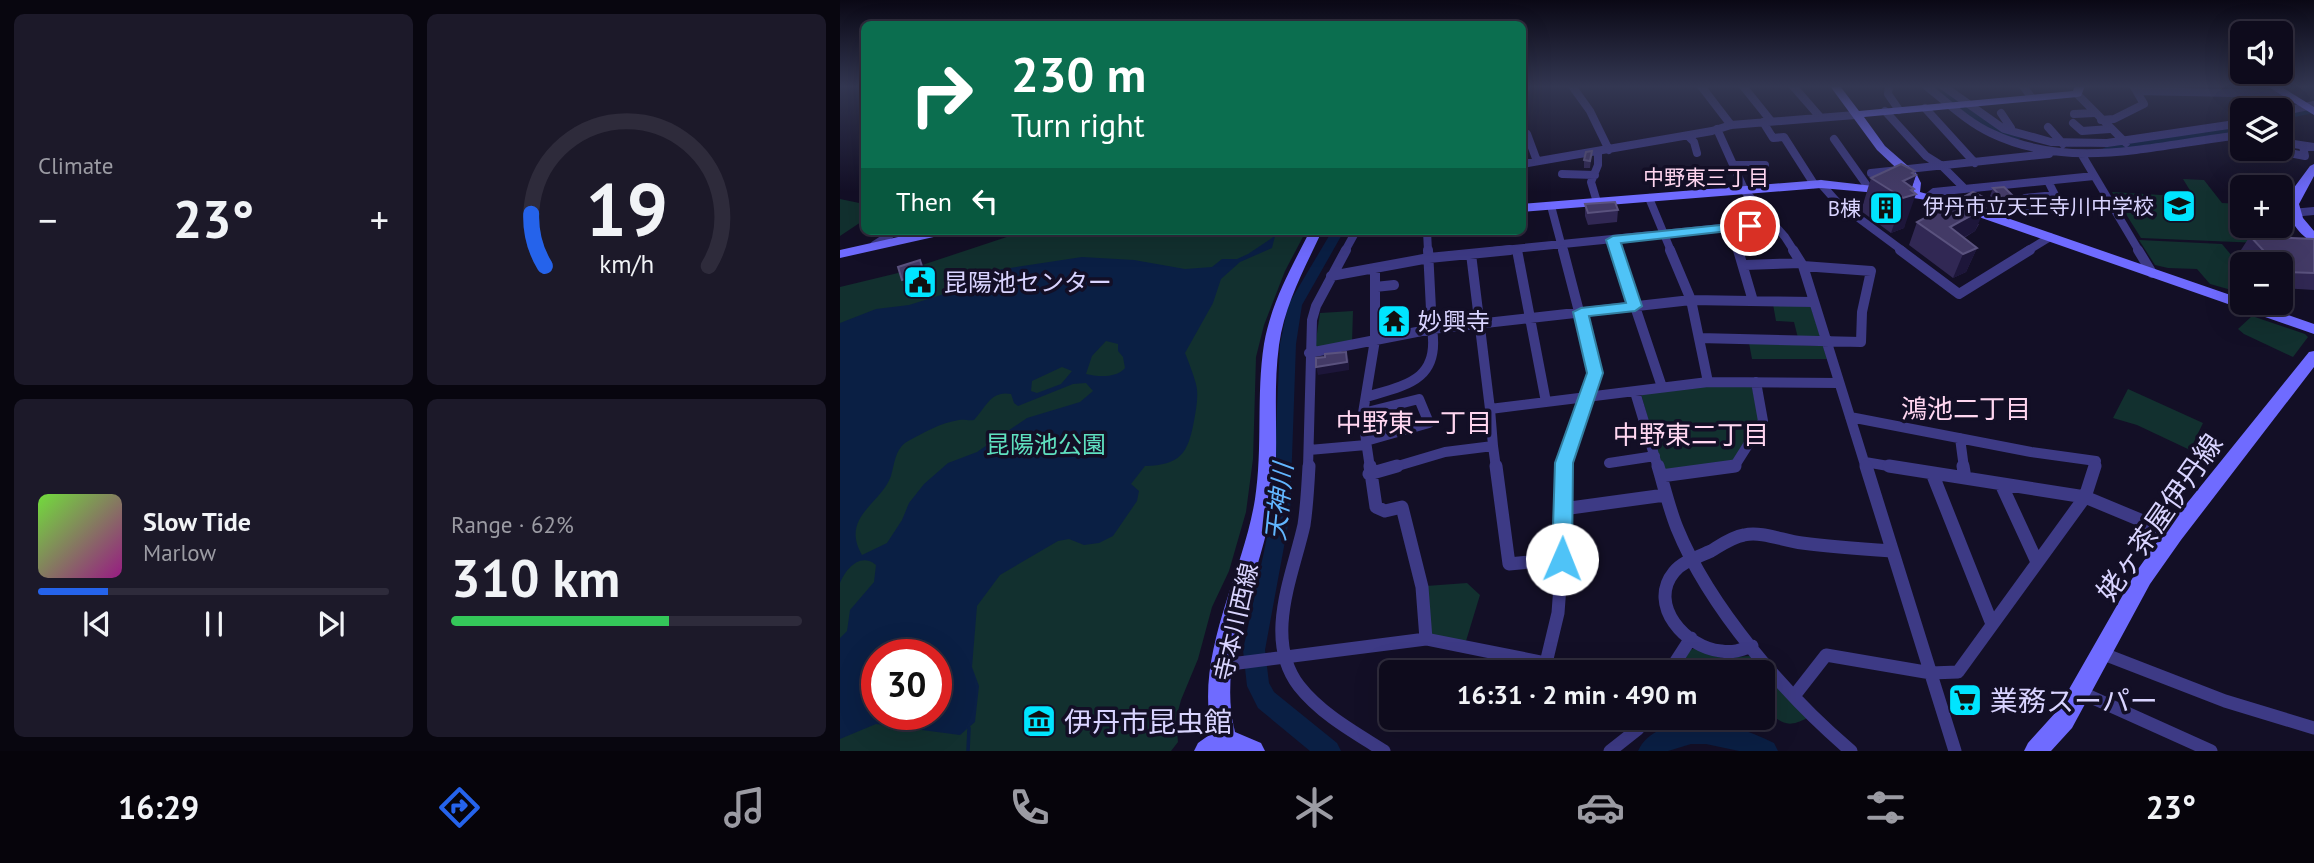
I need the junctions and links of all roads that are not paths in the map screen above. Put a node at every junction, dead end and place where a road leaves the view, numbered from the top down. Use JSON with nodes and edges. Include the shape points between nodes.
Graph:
{"nodes":[{"id":1,"x":1595,"y":121,"type":"edge"},
{"id":2,"x":1728,"y":121,"type":"edge"},
{"id":3,"x":1777,"y":121,"type":"edge"},
{"id":4,"x":1860,"y":121,"type":"edge"},
{"id":5,"x":1894,"y":121,"type":"edge"},
{"id":6,"x":1937,"y":121,"type":"edge"},
{"id":7,"x":1976,"y":121,"type":"edge"},
{"id":8,"x":1990,"y":121,"type":"edge"},
{"id":9,"x":2006,"y":121,"type":"edge"},
{"id":10,"x":2102,"y":121,"type":"edge"},
{"id":11,"x":1767,"y":122,"type":"junction"},
{"id":12,"x":2073,"y":123,"type":"dead end"},
{"id":13,"x":1731,"y":125,"type":"junction"},
{"id":14,"x":2230,"y":126,"type":"edge"},
{"id":15,"x":2048,"y":127,"type":"dead end"},
{"id":16,"x":2004,"y":128,"type":"junction"},
{"id":17,"x":1717,"y":129,"type":"junction"},
{"id":18,"x":2110,"y":130,"type":"junction"},
{"id":19,"x":1527,"y":134,"type":"dead end"},
{"id":20,"x":1688,"y":136,"type":"junction"},
{"id":21,"x":2230,"y":137,"type":"edge"},
{"id":22,"x":2126,"y":142,"type":"junction"},
{"id":23,"x":1836,"y":143,"type":"dead end"},
{"id":24,"x":2063,"y":144,"type":"junction"},
{"id":25,"x":2293,"y":144,"type":"edge"},
{"id":26,"x":2303,"y":146,"type":"junction"},
{"id":27,"x":2314,"y":147,"type":"edge"},
{"id":28,"x":1609,"y":150,"type":"junction"},
{"id":29,"x":2138,"y":151,"type":"junction"},
{"id":30,"x":1598,"y":152,"type":"junction"},
{"id":31,"x":2055,"y":152,"type":"junction"},
{"id":32,"x":1697,"y":153,"type":"dead end"},
{"id":33,"x":2081,"y":155,"type":"junction"},
{"id":34,"x":2310,"y":157,"type":"edge"},
{"id":35,"x":1537,"y":161,"type":"junction"},
{"id":36,"x":1526,"y":163,"type":"edge"},
{"id":37,"x":1975,"y":163,"type":"junction"},
{"id":38,"x":1734,"y":165,"type":"junction"},
{"id":39,"x":1765,"y":165,"type":"dead end"},
{"id":40,"x":1942,"y":166,"type":"junction"},
{"id":41,"x":2314,"y":168,"type":"edge"},
{"id":42,"x":1902,"y":171,"type":"junction"},
{"id":43,"x":1871,"y":173,"type":"dead end"},
{"id":44,"x":1562,"y":174,"type":"dead end"},
{"id":45,"x":1595,"y":175,"type":"junction"},
{"id":46,"x":2094,"y":176,"type":"junction"},
{"id":47,"x":2048,"y":181,"type":"junction"},
{"id":48,"x":1817,"y":184,"type":"junction"},
{"id":49,"x":1868,"y":187,"type":"junction"},
{"id":50,"x":1744,"y":189,"type":"junction"},
{"id":51,"x":1965,"y":189,"type":"junction"},
{"id":52,"x":2293,"y":191,"type":"edge"},
{"id":53,"x":2298,"y":192,"type":"junction"},
{"id":54,"x":1921,"y":195,"type":"junction"},
{"id":55,"x":2055,"y":195,"type":"dead end"},
{"id":56,"x":1648,"y":198,"type":"junction"},
{"id":57,"x":1597,"y":202,"type":"junction"},
{"id":58,"x":2293,"y":203,"type":"edge"},
{"id":59,"x":1551,"y":206,"type":"junction"},
{"id":60,"x":1526,"y":208,"type":"edge"},
{"id":61,"x":2314,"y":211,"type":"edge"},
{"id":62,"x":2293,"y":213,"type":"edge"},
{"id":63,"x":2293,"y":215,"type":"edge"},
{"id":64,"x":1772,"y":223,"type":"junction"},
{"id":65,"x":1728,"y":228,"type":"junction"},
{"id":66,"x":1664,"y":234,"type":"junction"},
{"id":67,"x":889,"y":235,"type":"edge"},
{"id":68,"x":919,"y":235,"type":"edge"},
{"id":69,"x":1314,"y":235,"type":"edge"},
{"id":70,"x":1354,"y":235,"type":"edge"},
{"id":71,"x":1427,"y":235,"type":"edge"},
{"id":72,"x":2313,"y":236,"type":"edge"},
{"id":73,"x":2050,"y":237,"type":"junction"},
{"id":74,"x":1613,"y":240,"type":"junction"},
{"id":75,"x":874,"y":245,"type":"junction"},
{"id":76,"x":1562,"y":245,"type":"junction"},
{"id":77,"x":1517,"y":249,"type":"junction"},
{"id":78,"x":840,"y":254,"type":"edge"},
{"id":79,"x":1471,"y":254,"type":"junction"},
{"id":80,"x":1429,"y":258,"type":"junction"},
{"id":81,"x":1802,"y":264,"type":"junction"},
{"id":82,"x":1745,"y":265,"type":"junction"},
{"id":83,"x":1375,"y":268,"type":"junction"},
{"id":84,"x":2152,"y":273,"type":"junction"},
{"id":85,"x":1331,"y":276,"type":"junction"},
{"id":86,"x":1394,"y":285,"type":"dead end"},
{"id":87,"x":1375,"y":287,"type":"junction"},
{"id":88,"x":1691,"y":300,"type":"junction"},
{"id":89,"x":1753,"y":301,"type":"junction"},
{"id":90,"x":1813,"y":302,"type":"junction"},
{"id":91,"x":1635,"y":306,"type":"junction"},
{"id":92,"x":1581,"y":312,"type":"junction"},
{"id":93,"x":1531,"y":318,"type":"junction"},
{"id":94,"x":1479,"y":323,"type":"junction"},
{"id":95,"x":1432,"y":328,"type":"junction"},
{"id":96,"x":2314,"y":329,"type":"edge"},
{"id":97,"x":1699,"y":338,"type":"junction"},
{"id":98,"x":1375,"y":340,"type":"junction"},
{"id":99,"x":1825,"y":341,"type":"junction"},
{"id":100,"x":1309,"y":354,"type":"junction"},
{"id":101,"x":2314,"y":356,"type":"edge"},
{"id":102,"x":1707,"y":382,"type":"junction"},
{"id":103,"x":1756,"y":382,"type":"junction"},
{"id":104,"x":1838,"y":383,"type":"junction"},
{"id":105,"x":1662,"y":387,"type":"junction"},
{"id":106,"x":1635,"y":392,"type":"junction"},
{"id":107,"x":1366,"y":397,"type":"junction"},
{"id":108,"x":1587,"y":397,"type":"junction"},
{"id":109,"x":1546,"y":402,"type":"junction"},
{"id":110,"x":1490,"y":409,"type":"junction"},
{"id":111,"x":1363,"y":413,"type":"junction"},
{"id":112,"x":1850,"y":417,"type":"junction"},
{"id":113,"x":1960,"y":438,"type":"junction"},
{"id":114,"x":1366,"y":443,"type":"junction"},
{"id":115,"x":1493,"y":446,"type":"junction"},
{"id":116,"x":1309,"y":450,"type":"junction"},
{"id":117,"x":1655,"y":456,"type":"junction"},
{"id":118,"x":1865,"y":462,"type":"junction"},
{"id":119,"x":1609,"y":463,"type":"dead end"},
{"id":120,"x":1932,"y":473,"type":"junction"},
{"id":121,"x":1369,"y":474,"type":"junction"},
{"id":122,"x":1661,"y":476,"type":"junction"},
{"id":123,"x":1965,"y":478,"type":"junction"},
{"id":124,"x":2001,"y":484,"type":"junction"},
{"id":125,"x":1665,"y":495,"type":"junction"},
{"id":126,"x":2085,"y":497,"type":"junction"},
{"id":127,"x":1563,"y":509,"type":"junction"},
{"id":128,"x":2174,"y":534,"type":"junction"},
{"id":129,"x":1892,"y":551,"type":"junction"},
{"id":130,"x":1562,"y":559,"type":"junction"},
{"id":131,"x":1692,"y":559,"type":"junction"},
{"id":132,"x":2038,"y":562,"type":"junction"},
{"id":133,"x":1992,"y":624,"type":"junction"},
{"id":134,"x":1691,"y":638,"type":"junction"},
{"id":135,"x":1426,"y":639,"type":"junction"},
{"id":136,"x":1752,"y":646,"type":"junction"},
{"id":137,"x":2101,"y":653,"type":"junction"},
{"id":138,"x":1283,"y":658,"type":"junction"},
{"id":139,"x":1531,"y":660,"type":"edge"},
{"id":140,"x":1547,"y":660,"type":"edge"},
{"id":141,"x":1677,"y":660,"type":"edge"},
{"id":142,"x":1231,"y":664,"type":"junction"},
{"id":143,"x":1931,"y":673,"type":"junction"},
{"id":144,"x":2080,"y":692,"type":"junction"},
{"id":145,"x":1794,"y":696,"type":"junction"},
{"id":146,"x":2314,"y":728,"type":"edge"},
{"id":147,"x":1638,"y":730,"type":"edge"},
{"id":148,"x":1219,"y":747,"type":"edge"},
{"id":149,"x":1253,"y":751,"type":"edge"},
{"id":150,"x":1384,"y":751,"type":"edge"},
{"id":151,"x":1610,"y":751,"type":"edge"},
{"id":152,"x":1851,"y":751,"type":"edge"},
{"id":153,"x":1955,"y":751,"type":"edge"},
{"id":154,"x":2036,"y":751,"type":"edge"},
{"id":155,"x":2211,"y":751,"type":"edge"}],
"edges":[{"from":1,"to":28,"type":"street"},
{"from":2,"to":13,"type":"street"},
{"from":3,"to":11,"type":"street"},
{"from":4,"to":42,"type":"main road"},
{"from":5,"to":40,"type":"street","via":[[1926,156]]},
{"from":6,"to":37,"type":"street"},
{"from":7,"to":31,"type":"street","via":[[1989,132]]},
{"from":8,"to":16,"type":"street"},
{"from":9,"to":16,"type":"street","via":[[2011,128]]},
{"from":10,"to":18,"type":"street"},
{"from":11,"to":13,"type":"street"},
{"from":11,"to":48,"type":"street","via":[[1773,138],[1784,137]]},
{"from":12,"to":18,"type":"street","via":[[2082,131]]},
{"from":13,"to":17,"type":"street"},
{"from":14,"to":22,"type":"street"},
{"from":15,"to":24,"type":"street"},
{"from":16,"to":24,"type":"street"},
{"from":17,"to":20,"type":"street"},
{"from":17,"to":38,"type":"street"},
{"from":18,"to":22,"type":"street"},
{"from":19,"to":35,"type":"street"},
{"from":20,"to":28,"type":"street"},
{"from":20,"to":32,"type":"street"},
{"from":21,"to":29,"type":"street"},
{"from":22,"to":24,"type":"street"},
{"from":22,"to":29,"type":"street"},
{"from":23,"to":49,"type":"street"},
{"from":25,"to":26,"type":"street"},
{"from":26,"to":27,"type":"street"},
{"from":26,"to":34,"type":"street"},
{"from":28,"to":30,"type":"street"},
{"from":29,"to":33,"type":"street"},
{"from":30,"to":35,"type":"street"},
{"from":30,"to":45,"type":"street"},
{"from":31,"to":33,"type":"street"},
{"from":31,"to":37,"type":"street"},
{"from":33,"to":46,"type":"street"},
{"from":35,"to":36,"type":"street"},
{"from":37,"to":40,"type":"street"},
{"from":38,"to":39,"type":"street"},
{"from":38,"to":50,"type":"street"},
{"from":40,"to":42,"type":"street"},
{"from":40,"to":51,"type":"street"},
{"from":41,"to":53,"type":"main road"},
{"from":42,"to":43,"type":"street"},
{"from":42,"to":54,"type":"main road"},
{"from":44,"to":45,"type":"street"},
{"from":45,"to":57,"type":"street","via":[[1591,183]]},
{"from":46,"to":47,"type":"street"},
{"from":46,"to":84,"type":"street"},
{"from":47,"to":51,"type":"street"},
{"from":47,"to":55,"type":"street"},
{"from":48,"to":49,"type":"main road"},
{"from":48,"to":50,"type":"main road"},
{"from":48,"to":73,"type":"street","via":[[1959,294]]},
{"from":49,"to":54,"type":"main road"},
{"from":50,"to":56,"type":"main road"},
{"from":50,"to":64,"type":"street"},
{"from":51,"to":54,"type":"street"},
{"from":52,"to":53,"type":"street"},
{"from":53,"to":58,"type":"main road"},
{"from":54,"to":73,"type":"main road"},
{"from":56,"to":57,"type":"main road"},
{"from":56,"to":66,"type":"street"},
{"from":57,"to":59,"type":"main road"},
{"from":59,"to":60,"type":"main road"},
{"from":59,"to":76,"type":"street"},
{"from":61,"to":62,"type":"street"},
{"from":63,"to":72,"type":"main road"},
{"from":64,"to":65,"type":"street"},
{"from":64,"to":81,"type":"street"},
{"from":65,"to":66,"type":"street"},
{"from":65,"to":82,"type":"street"},
{"from":66,"to":74,"type":"street"},
{"from":66,"to":88,"type":"street"},
{"from":67,"to":75,"type":"street"},
{"from":68,"to":75,"type":"main road"},
{"from":69,"to":142,"type":"main road","name":"寺本川西線","via":[[1284,298],[1274,332],[1262,506]]},
{"from":70,"to":85,"type":"street"},
{"from":71,"to":80,"type":"street"},
{"from":73,"to":84,"type":"main road"},
{"from":74,"to":76,"type":"street"},
{"from":74,"to":91,"type":"street"},
{"from":75,"to":78,"type":"main road"},
{"from":76,"to":77,"type":"street"},
{"from":76,"to":92,"type":"street"},
{"from":77,"to":79,"type":"street"},
{"from":77,"to":93,"type":"street"},
{"from":79,"to":80,"type":"street"},
{"from":79,"to":94,"type":"street"},
{"from":80,"to":83,"type":"street"},
{"from":80,"to":95,"type":"street"},
{"from":81,"to":82,"type":"street"},
{"from":81,"to":90,"type":"street"},
{"from":81,"to":99,"type":"street","via":[[1871,271],[1861,342]]},
{"from":82,"to":89,"type":"street"},
{"from":83,"to":85,"type":"street"},
{"from":83,"to":87,"type":"street"},
{"from":84,"to":96,"type":"main road"},
{"from":85,"to":100,"type":"street","via":[[1316,306]]},
{"from":86,"to":87,"type":"street"},
{"from":87,"to":98,"type":"street"},
{"from":88,"to":89,"type":"street"},
{"from":88,"to":91,"type":"street"},
{"from":88,"to":97,"type":"street"},
{"from":89,"to":90,"type":"street"},
{"from":90,"to":99,"type":"street"},
{"from":91,"to":92,"type":"street"},
{"from":91,"to":105,"type":"street"},
{"from":92,"to":93,"type":"street"},
{"from":92,"to":108,"type":"street","via":[[1595,373]]},
{"from":93,"to":94,"type":"street"},
{"from":93,"to":109,"type":"street"},
{"from":94,"to":95,"type":"street"},
{"from":94,"to":110,"type":"street"},
{"from":95,"to":98,"type":"street"},
{"from":95,"to":107,"type":"street","via":[[1434,354],[1427,370],[1403,385]]},
{"from":97,"to":99,"type":"street"},
{"from":97,"to":102,"type":"street"},
{"from":98,"to":100,"type":"street"},
{"from":98,"to":107,"type":"street"},
{"from":99,"to":104,"type":"street"},
{"from":100,"to":116,"type":"street"},
{"from":101,"to":128,"type":"main road","name":"姥ヶ茶屋伊丹線"},
{"from":102,"to":103,"type":"street"},
{"from":102,"to":105,"type":"street"},
{"from":103,"to":104,"type":"street"},
{"from":103,"to":122,"type":"street","via":[[1763,421],[1734,467]]},
{"from":104,"to":112,"type":"street"},
{"from":105,"to":106,"type":"street"},
{"from":106,"to":108,"type":"street"},
{"from":106,"to":117,"type":"street"},
{"from":107,"to":111,"type":"street"},
{"from":108,"to":109,"type":"street"},
{"from":108,"to":127,"type":"street","via":[[1564,463]]},
{"from":109,"to":110,"type":"street"},
{"from":110,"to":115,"type":"street"},
{"from":111,"to":114,"type":"street"},
{"from":111,"to":114,"type":"street","via":[[1419,398],[1429,423]]},
{"from":112,"to":113,"type":"street"},
{"from":112,"to":118,"type":"street"},
{"from":113,"to":123,"type":"street"},
{"from":113,"to":126,"type":"street","via":[[2096,461]]},
{"from":114,"to":116,"type":"street"},
{"from":114,"to":121,"type":"street"},
{"from":115,"to":121,"type":"street","via":[[1445,452]]},
{"from":115,"to":130,"type":"street","via":[[1509,564]]},
{"from":116,"to":138,"type":"street","via":[[1307,504],[1285,598]]},
{"from":117,"to":119,"type":"street"},
{"from":117,"to":122,"type":"street"},
{"from":118,"to":120,"type":"street"},
{"from":118,"to":129,"type":"street"},
{"from":120,"to":123,"type":"street"},
{"from":120,"to":133,"type":"street"},
{"from":121,"to":135,"type":"street","via":[[1376,507],[1385,511],[1402,507],[1422,587]]},
{"from":122,"to":125,"type":"street"},
{"from":123,"to":124,"type":"street"},
{"from":124,"to":126,"type":"street"},
{"from":124,"to":132,"type":"street"},
{"from":125,"to":127,"type":"street"},
{"from":125,"to":131,"type":"street"},
{"from":126,"to":128,"type":"street"},
{"from":126,"to":132,"type":"street"},
{"from":127,"to":130,"type":"street"},
{"from":128,"to":137,"type":"main road","name":"姥ヶ茶屋伊丹線"},
{"from":129,"to":131,"type":"street","via":[[1746,533]]},
{"from":129,"to":143,"type":"street"},
{"from":130,"to":140,"type":"street","via":[[1559,613]]},
{"from":131,"to":134,"type":"street","via":[[1668,579],[1664,603],[1671,619]]},
{"from":131,"to":136,"type":"street","via":[[1718,606]]},
{"from":132,"to":133,"type":"street"},
{"from":133,"to":143,"type":"street","via":[[1958,672]]},
{"from":134,"to":136,"type":"street","via":[[1719,651]]},
{"from":134,"to":141,"type":"street"},
{"from":135,"to":138,"type":"street"},
{"from":135,"to":139,"type":"street"},
{"from":136,"to":145,"type":"street"},
{"from":137,"to":144,"type":"main road","name":"姥ヶ茶屋伊丹線"},
{"from":137,"to":146,"type":"street","via":[[2225,701]]},
{"from":138,"to":142,"type":"street"},
{"from":138,"to":150,"type":"street","via":[[1299,687]]},
{"from":142,"to":148,"type":"main road","name":"寺本川西線","via":[[1219,701]]},
{"from":143,"to":145,"type":"street","via":[[1826,655]]},
{"from":143,"to":153,"type":"street"},
{"from":144,"to":154,"type":"main road","name":"姥ヶ茶屋伊丹線","via":[[2064,720]]},
{"from":144,"to":155,"type":"street"},
{"from":145,"to":152,"type":"street"},
{"from":147,"to":151,"type":"street"},
{"from":148,"to":149,"type":"main road","name":"寺本川西線"}]}
